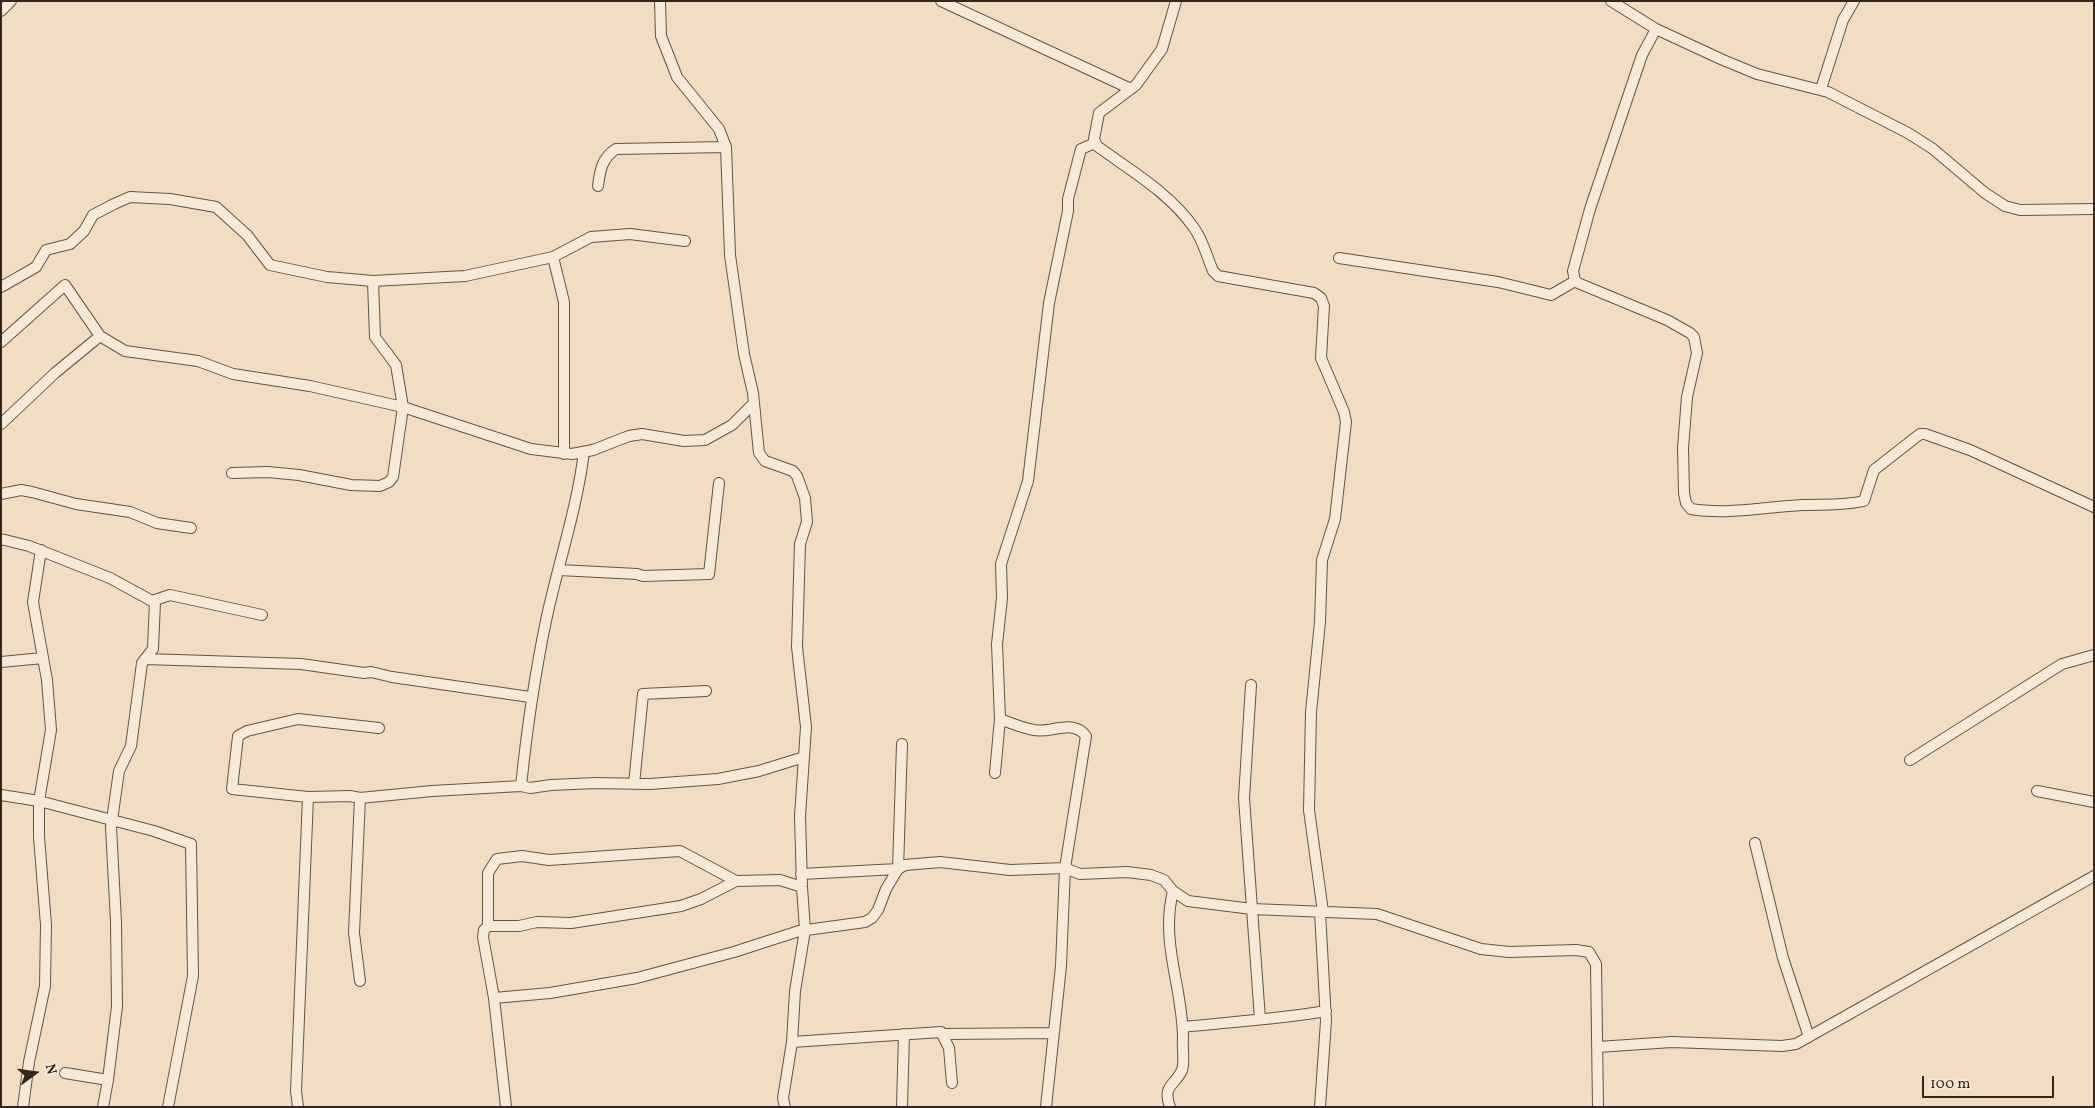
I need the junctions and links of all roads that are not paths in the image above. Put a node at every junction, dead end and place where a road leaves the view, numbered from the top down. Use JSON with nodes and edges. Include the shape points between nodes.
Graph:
{"nodes":[{"id":1,"x":11,"y":1,"type":"edge"},
{"id":2,"x":660,"y":1,"type":"edge"},
{"id":3,"x":941,"y":1,"type":"edge"},
{"id":4,"x":1176,"y":1,"type":"edge"},
{"id":5,"x":1611,"y":1,"type":"edge"},
{"id":6,"x":1854,"y":1,"type":"edge"},
{"id":7,"x":1,"y":12,"type":"edge"},
{"id":8,"x":1656,"y":29,"type":"junction"},
{"id":9,"x":1131,"y":89,"type":"junction"},
{"id":10,"x":1821,"y":89,"type":"junction"},
{"id":11,"x":1095,"y":143,"type":"junction"},
{"id":12,"x":726,"y":147,"type":"junction"},
{"id":13,"x":598,"y":186,"type":"dead end"},
{"id":14,"x":2094,"y":209,"type":"edge"},
{"id":15,"x":685,"y":241,"type":"dead end"},
{"id":16,"x":553,"y":257,"type":"junction"},
{"id":17,"x":1339,"y":258,"type":"dead end"},
{"id":18,"x":1575,"y":280,"type":"junction"},
{"id":19,"x":374,"y":281,"type":"junction"},
{"id":20,"x":1,"y":287,"type":"edge"},
{"id":21,"x":100,"y":336,"type":"junction"},
{"id":22,"x":1,"y":342,"type":"edge"},
{"id":23,"x":754,"y":403,"type":"junction"},
{"id":24,"x":403,"y":407,"type":"junction"},
{"id":25,"x":1,"y":424,"type":"edge"},
{"id":26,"x":584,"y":452,"type":"junction"},
{"id":27,"x":564,"y":454,"type":"junction"},
{"id":28,"x":232,"y":473,"type":"dead end"},
{"id":29,"x":719,"y":483,"type":"dead end"},
{"id":30,"x":1,"y":494,"type":"edge"},
{"id":31,"x":2094,"y":507,"type":"edge"},
{"id":32,"x":191,"y":528,"type":"dead end"},
{"id":33,"x":1,"y":539,"type":"edge"},
{"id":34,"x":41,"y":550,"type":"junction"},
{"id":35,"x":559,"y":570,"type":"junction"},
{"id":36,"x":155,"y":601,"type":"junction"},
{"id":37,"x":262,"y":614,"type":"dead end"},
{"id":38,"x":2094,"y":655,"type":"edge"},
{"id":39,"x":43,"y":658,"type":"junction"},
{"id":40,"x":145,"y":659,"type":"junction"},
{"id":41,"x":1,"y":662,"type":"edge"},
{"id":42,"x":1251,"y":685,"type":"dead end"},
{"id":43,"x":706,"y":691,"type":"dead end"},
{"id":44,"x":530,"y":697,"type":"junction"},
{"id":45,"x":1000,"y":719,"type":"junction"},
{"id":46,"x":379,"y":728,"type":"dead end"},
{"id":47,"x":902,"y":744,"type":"dead end"},
{"id":48,"x":804,"y":757,"type":"junction"},
{"id":49,"x":1910,"y":760,"type":"dead end"},
{"id":50,"x":995,"y":773,"type":"dead end"},
{"id":51,"x":634,"y":784,"type":"junction"},
{"id":52,"x":521,"y":786,"type":"junction"},
{"id":53,"x":2036,"y":791,"type":"dead end"},
{"id":54,"x":1,"y":796,"type":"edge"},
{"id":55,"x":308,"y":797,"type":"junction"},
{"id":56,"x":360,"y":798,"type":"junction"},
{"id":57,"x":39,"y":801,"type":"junction"},
{"id":58,"x":2094,"y":802,"type":"edge"},
{"id":59,"x":112,"y":820,"type":"junction"},
{"id":60,"x":1755,"y":843,"type":"dead end"},
{"id":61,"x":1065,"y":868,"type":"junction"},
{"id":62,"x":898,"y":869,"type":"junction"},
{"id":63,"x":801,"y":874,"type":"junction"},
{"id":64,"x":2094,"y":876,"type":"edge"},
{"id":65,"x":736,"y":881,"type":"junction"},
{"id":66,"x":802,"y":887,"type":"junction"},
{"id":67,"x":1173,"y":891,"type":"junction"},
{"id":68,"x":1252,"y":909,"type":"junction"},
{"id":69,"x":1322,"y":912,"type":"junction"},
{"id":70,"x":488,"y":926,"type":"junction"},
{"id":71,"x":806,"y":930,"type":"junction"},
{"id":72,"x":360,"y":981,"type":"dead end"},
{"id":73,"x":494,"y":998,"type":"junction"},
{"id":74,"x":1326,"y":1011,"type":"junction"},
{"id":75,"x":1260,"y":1018,"type":"junction"},
{"id":76,"x":1183,"y":1027,"type":"junction"},
{"id":77,"x":1052,"y":1033,"type":"junction"},
{"id":78,"x":904,"y":1034,"type":"junction"},
{"id":79,"x":944,"y":1034,"type":"junction"},
{"id":80,"x":1809,"y":1037,"type":"junction"},
{"id":81,"x":792,"y":1042,"type":"junction"},
{"id":82,"x":1598,"y":1047,"type":"junction"},
{"id":83,"x":65,"y":1073,"type":"dead end"},
{"id":84,"x":108,"y":1080,"type":"junction"},
{"id":85,"x":952,"y":1083,"type":"dead end"},
{"id":86,"x":23,"y":1107,"type":"edge"},
{"id":87,"x":103,"y":1107,"type":"edge"},
{"id":88,"x":168,"y":1107,"type":"edge"},
{"id":89,"x":298,"y":1107,"type":"edge"},
{"id":90,"x":506,"y":1107,"type":"edge"},
{"id":91,"x":785,"y":1107,"type":"edge"},
{"id":92,"x":902,"y":1107,"type":"edge"},
{"id":93,"x":1046,"y":1107,"type":"edge"},
{"id":94,"x":1170,"y":1107,"type":"edge"},
{"id":95,"x":1320,"y":1107,"type":"edge"},
{"id":96,"x":1598,"y":1107,"type":"edge"}],
"edges":[{"from":1,"to":7,"type":"street"},
{"from":2,"to":12,"type":"street","via":[[661,36],[676,78],[719,128]]},
{"from":3,"to":9,"type":"street"},
{"from":4,"to":9,"type":"street","via":[[1162,49]]},
{"from":5,"to":8,"type":"street"},
{"from":6,"to":10,"type":"street","via":[[1843,20]]},
{"from":8,"to":10,"type":"street","via":[[1757,74]]},
{"from":8,"to":18,"type":"street","via":[[1642,55],[1590,209],[1573,271]]},
{"from":9,"to":11,"type":"street","via":[[1099,113]]},
{"from":10,"to":14,"type":"street","via":[[1908,133],[2005,206],[2020,210]]},
{"from":11,"to":45,"type":"street","via":[[1080,149],[1068,199],[1049,303],[1028,481],[1001,564],[1002,598],[997,644]]},
{"from":11,"to":69,"type":"street","via":[[1182,213],[1195,230],[1212,270],[1218,276],[1314,293],[1324,306],[1320,358],[1344,412],[1346,429],[1336,519],[1322,560],[1311,712],[1310,810]]},
{"from":12,"to":13,"type":"street","via":[[616,149],[600,169]]},
{"from":12,"to":23,"type":"street","via":[[730,255]]},
{"from":15,"to":16,"type":"street","via":[[630,234],[590,237]]},
{"from":16,"to":19,"type":"street","via":[[464,276]]},
{"from":16,"to":27,"type":"street","via":[[564,302]]},
{"from":17,"to":18,"type":"street","via":[[1498,282],[1551,295]]},
{"from":18,"to":31,"type":"street","via":[[1667,320],[1694,337],[1697,353],[1683,448],[1684,493],[1690,509],[1732,511],[1805,505],[1837,506],[1864,501],[1877,467],[1920,434],[1970,450]]},
{"from":19,"to":20,"type":"street","via":[[327,277],[270,265],[247,235],[216,207],[170,199],[130,198],[93,215],[70,244],[46,250],[36,267]]},
{"from":19,"to":24,"type":"street","via":[[375,337],[396,365]]},
{"from":21,"to":22,"type":"street","via":[[65,286]]},
{"from":21,"to":24,"type":"street","via":[[125,351],[198,362],[232,374],[310,386]]},
{"from":21,"to":25,"type":"street"},
{"from":23,"to":26,"type":"street","via":[[732,425],[705,440],[694,442],[636,435]]},
{"from":23,"to":48,"type":"street","via":[[760,456],[793,472],[802,484],[805,498],[807,522],[800,544],[796,647],[806,727]]},
{"from":24,"to":27,"type":"street","via":[[531,449]]},
{"from":24,"to":28,"type":"street","via":[[393,477],[386,485],[351,485],[268,472]]},
{"from":26,"to":27,"type":"street"},
{"from":26,"to":35,"type":"street","via":[[579,492]]},
{"from":29,"to":35,"type":"street","via":[[709,574],[643,576]]},
{"from":30,"to":32,"type":"street","via":[[21,490],[76,504],[130,512],[157,523]]},
{"from":33,"to":34,"type":"street"},
{"from":34,"to":36,"type":"street","via":[[110,578]]},
{"from":34,"to":39,"type":"street","via":[[33,602]]},
{"from":35,"to":44,"type":"street"},
{"from":36,"to":37,"type":"street","via":[[170,595]]},
{"from":36,"to":40,"type":"street","via":[[153,649]]},
{"from":38,"to":49,"type":"street","via":[[2062,664]]},
{"from":39,"to":41,"type":"street"},
{"from":39,"to":57,"type":"street","via":[[52,730]]},
{"from":40,"to":44,"type":"street","via":[[301,664]]},
{"from":40,"to":59,"type":"street","via":[[131,746],[119,771]]},
{"from":42,"to":68,"type":"street","via":[[1244,798]]},
{"from":43,"to":51,"type":"street","via":[[643,694]]},
{"from":44,"to":52,"type":"street"},
{"from":45,"to":50,"type":"street"},
{"from":45,"to":61,"type":"street","via":[[1035,731],[1070,727],[1082,730],[1086,736]]},
{"from":46,"to":55,"type":"street","via":[[298,719],[246,731],[238,736],[232,789]]},
{"from":47,"to":62,"type":"street"},
{"from":48,"to":51,"type":"street","via":[[718,779]]},
{"from":48,"to":63,"type":"street"},
{"from":51,"to":52,"type":"street"},
{"from":52,"to":56,"type":"street"},
{"from":53,"to":58,"type":"street"},
{"from":54,"to":57,"type":"street"},
{"from":55,"to":56,"type":"street"},
{"from":55,"to":89,"type":"street","via":[[296,1091]]},
{"from":56,"to":72,"type":"street","via":[[354,933]]},
{"from":57,"to":59,"type":"street"},
{"from":57,"to":86,"type":"street","via":[[46,986]]},
{"from":59,"to":84,"type":"street","via":[[117,1006]]},
{"from":59,"to":88,"type":"street","via":[[191,844],[193,976]]},
{"from":60,"to":80,"type":"street","via":[[1783,958]]},
{"from":61,"to":62,"type":"street","via":[[1010,870],[940,862],[905,865]]},
{"from":61,"to":67,"type":"street","via":[[1080,874],[1127,872],[1151,875],[1164,880]]},
{"from":61,"to":77,"type":"street","via":[[1061,966]]},
{"from":62,"to":63,"type":"street"},
{"from":62,"to":71,"type":"street","via":[[872,918],[850,925]]},
{"from":63,"to":66,"type":"street"},
{"from":64,"to":80,"type":"street"},
{"from":65,"to":66,"type":"street","via":[[780,880]]},
{"from":65,"to":70,"type":"street","via":[[701,900],[681,906],[571,923]]},
{"from":65,"to":70,"type":"street","via":[[680,851],[549,860],[522,856],[497,859],[488,873]]},
{"from":66,"to":71,"type":"street"},
{"from":67,"to":68,"type":"street","via":[[1188,901]]},
{"from":67,"to":76,"type":"street","via":[[1168,912],[1170,957]]},
{"from":68,"to":69,"type":"street"},
{"from":68,"to":75,"type":"street"},
{"from":69,"to":74,"type":"street"},
{"from":69,"to":82,"type":"street","via":[[1377,914],[1481,948],[1509,952],[1589,952],[1596,964]]},
{"from":70,"to":73,"type":"street","via":[[483,937]]},
{"from":71,"to":73,"type":"street","via":[[637,978],[550,993]]},
{"from":71,"to":81,"type":"street","via":[[795,991]]},
{"from":73,"to":90,"type":"street"},
{"from":74,"to":75,"type":"street","via":[[1274,1020]]},
{"from":74,"to":95,"type":"street"},
{"from":75,"to":76,"type":"street"},
{"from":76,"to":94,"type":"street","via":[[1182,1069],[1170,1084],[1166,1097]]},
{"from":77,"to":79,"type":"street"},
{"from":77,"to":93,"type":"street"},
{"from":78,"to":79,"type":"street","via":[[936,1031]]},
{"from":78,"to":81,"type":"street"},
{"from":78,"to":92,"type":"street"},
{"from":79,"to":85,"type":"street","via":[[949,1048]]},
{"from":80,"to":82,"type":"street","via":[[1796,1044],[1782,1046],[1672,1042]]},
{"from":81,"to":91,"type":"street","via":[[783,1098]]},
{"from":82,"to":96,"type":"street"},
{"from":83,"to":84,"type":"street"},
{"from":84,"to":87,"type":"street"}]}
